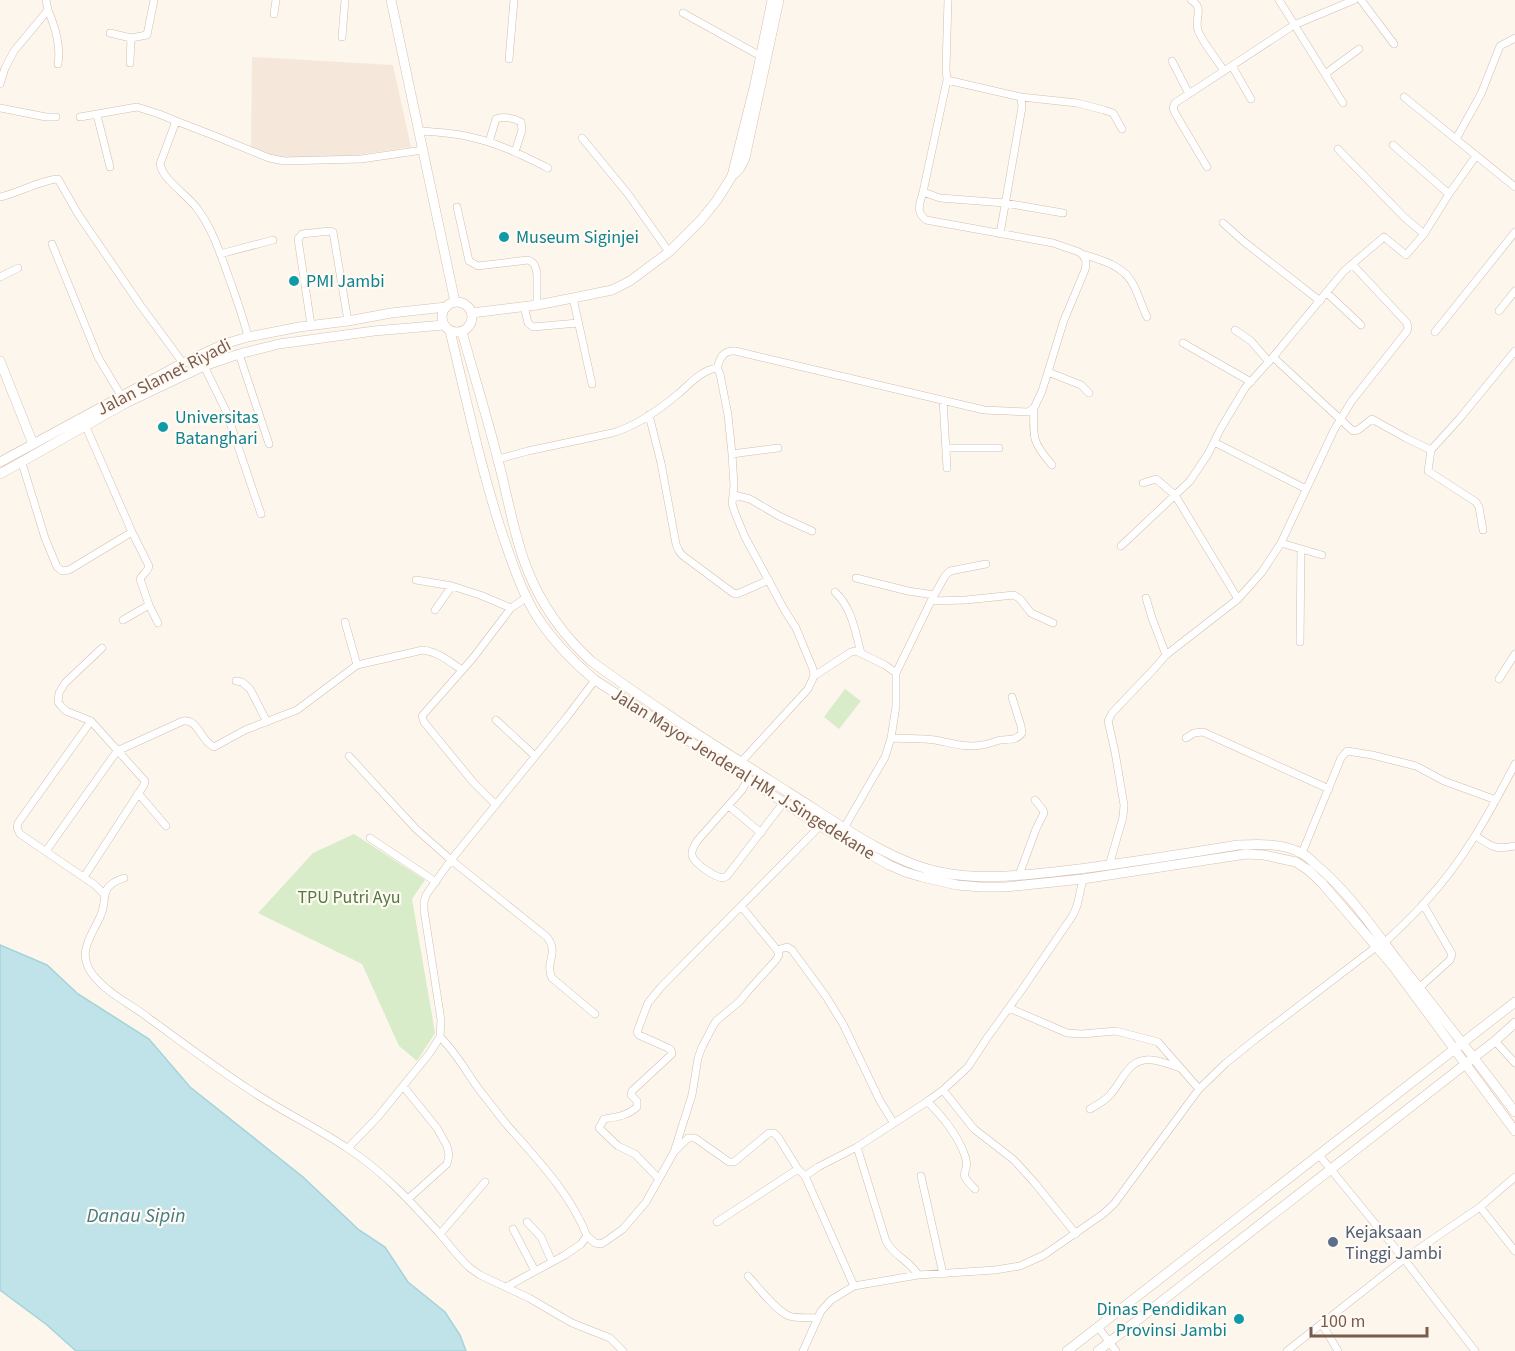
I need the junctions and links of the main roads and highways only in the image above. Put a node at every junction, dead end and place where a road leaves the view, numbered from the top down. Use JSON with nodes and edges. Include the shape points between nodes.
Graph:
{"nodes":[{"id":1,"x":391,"y":0,"type":"edge"},
{"id":2,"x":772,"y":2,"type":"edge"},
{"id":3,"x":455,"y":302,"type":"junction"},
{"id":4,"x":446,"y":307,"type":"junction"},
{"id":5,"x":472,"y":313,"type":"junction"},
{"id":6,"x":447,"y":328,"type":"junction"},
{"id":7,"x":279,"y":331,"type":"junction"},
{"id":8,"x":462,"y":332,"type":"junction"},
{"id":9,"x":279,"y":344,"type":"junction"},
{"id":10,"x":0,"y":361,"type":"edge"},
{"id":11,"x":33,"y":444,"type":"junction"},
{"id":12,"x":0,"y":462,"type":"edge"},
{"id":13,"x":0,"y":474,"type":"edge"},
{"id":14,"x":676,"y":719,"type":"junction"},
{"id":15,"x":669,"y":729,"type":"junction"},
{"id":16,"x":693,"y":730,"type":"junction"},
{"id":17,"x":686,"y":740,"type":"junction"},
{"id":18,"x":1380,"y":945,"type":"junction"},
{"id":19,"x":1515,"y":1002,"type":"edge"},
{"id":20,"x":1515,"y":1023,"type":"edge"},
{"id":21,"x":1459,"y":1046,"type":"junction"},
{"id":22,"x":1474,"y":1057,"type":"junction"},
{"id":23,"x":1465,"y":1064,"type":"junction"},
{"id":24,"x":1515,"y":1112,"type":"edge"},
{"id":25,"x":1515,"y":1131,"type":"edge"},
{"id":26,"x":1068,"y":1351,"type":"edge"},
{"id":27,"x":1098,"y":1351,"type":"edge"}],
"edges":[{"from":1,"to":3,"type":"main road"},
{"from":2,"to":5,"type":"main road","via":[[745,158],[701,220],[639,276],[612,290]]},
{"from":3,"to":4,"type":"main road"},
{"from":3,"to":5,"type":"main road","via":[[467,305]]},
{"from":4,"to":6,"type":"main road","via":[[442,315]]},
{"from":4,"to":7,"type":"main road","name":"Jalan Slamet Riyadi"},
{"from":5,"to":8,"type":"main road","via":[[471,324]]},
{"from":6,"to":8,"type":"main road"},
{"from":6,"to":9,"type":"main road","name":"Jalan Slamet Riyadi","via":[[374,331]]},
{"from":6,"to":15,"type":"main road","name":"Jalan Mayor Jenderal HM. J.Singedekane","via":[[483,471],[526,597],[573,662]]},
{"from":7,"to":9,"type":"main road"},
{"from":7,"to":11,"type":"main road","name":"Jalan Slamet Riyadi","via":[[224,344]]},
{"from":8,"to":14,"type":"main road","name":"Jalan Mayor Jenderal HM. J.Singedekane","via":[[528,571],[556,622],[591,661]]},
{"from":9,"to":13,"type":"main road","name":"Jalan Slamet Riyadi","via":[[204,366],[126,403]]},
{"from":10,"to":11,"type":"main road"},
{"from":11,"to":12,"type":"main road","name":"Jalan Slamet Riyadi"},
{"from":14,"to":15,"type":"main road"},
{"from":14,"to":16,"type":"main road","name":"Jalan Mayor Jenderal HM. J.Singedekane"},
{"from":15,"to":17,"type":"main road","name":"Jalan Mayor Jenderal HM. J.Singedekane"},
{"from":16,"to":17,"type":"main road"},
{"from":16,"to":18,"type":"main road","name":"Jalan Mayor Jenderal HM. J.Singedekane","via":[[844,828],[895,856],[942,873],[1019,875],[1109,866],[1238,845],[1258,844],[1302,853],[1344,891]]},
{"from":17,"to":18,"type":"main road","name":"Jalan Mayor Jenderal HM. J.Singedekane","via":[[820,826],[905,873],[957,885],[1005,886],[1083,879],[1238,855],[1264,855],[1296,862],[1308,870]]},
{"from":18,"to":21,"type":"main road","name":"Jalan Mayor Jenderal HM. J.Singedekane"},
{"from":18,"to":21,"type":"main road","name":"Jalan Mayor Jenderal HM. J.Singedekane","via":[[1419,988]]},
{"from":19,"to":21,"type":"main road"},
{"from":20,"to":22,"type":"main road"},
{"from":21,"to":22,"type":"main road","name":"Jalan Mayor Jenderal HM. J.Singedekane"},
{"from":21,"to":23,"type":"main road","name":"Jalan Mayor Jenderal HM. J.Singedekane"},
{"from":21,"to":26,"type":"main road"},
{"from":22,"to":23,"type":"main road"},
{"from":22,"to":24,"type":"main road","name":"Jalan Mayor Jenderal HM. J.Singedekane"},
{"from":23,"to":25,"type":"main road","name":"Jalan Mayor Jenderal HM. J.Singedekane"},
{"from":23,"to":27,"type":"main road"}]}
